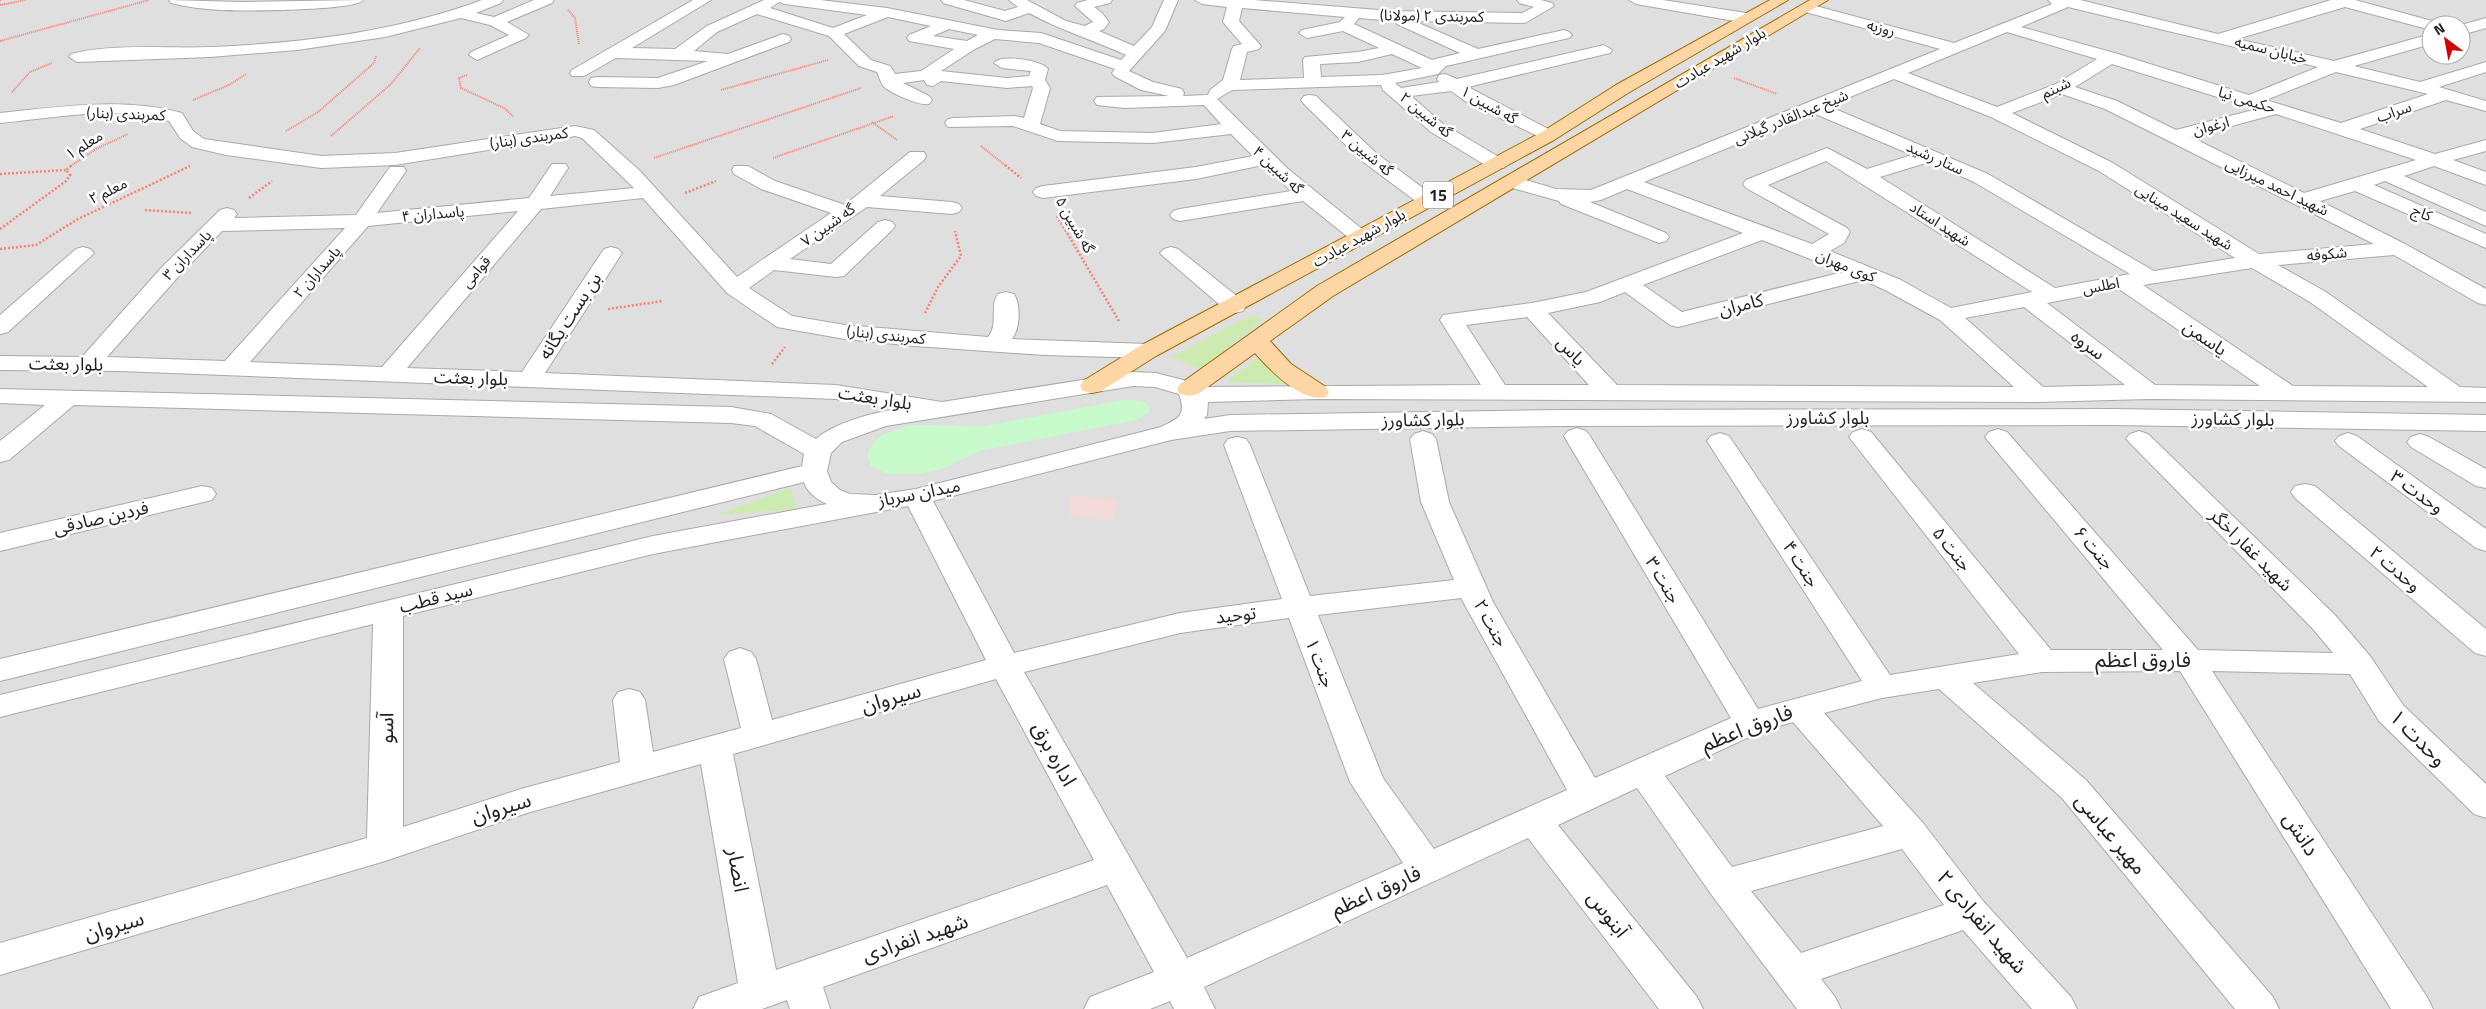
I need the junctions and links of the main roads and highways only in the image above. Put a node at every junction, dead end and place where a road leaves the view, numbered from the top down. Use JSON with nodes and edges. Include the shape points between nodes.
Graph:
{"nodes":[{"id":1,"x":1781,"y":0,"type":"edge"},
{"id":2,"x":1814,"y":4,"type":"edge"},
{"id":3,"x":1257,"y":341,"type":"junction"},
{"id":4,"x":1092,"y":386,"type":"road end"},
{"id":5,"x":1190,"y":392,"type":"road end"},
{"id":6,"x":1317,"y":392,"type":"road end"}],
"edges":[{"from":1,"to":4,"type":"main road","name":"بلوار شهید عبادت","number":"15","via":[[1622,89],[1548,136],[1148,351]]},
{"from":2,"to":3,"type":"main road","name":"بلوار شهید عبادت","number":"15","via":[[1325,291]]},
{"from":3,"to":5,"type":"main road","name":"بلوار شهید عبادت","number":"15"},
{"from":3,"to":6,"type":"main road","via":[[1282,369]]}]}
